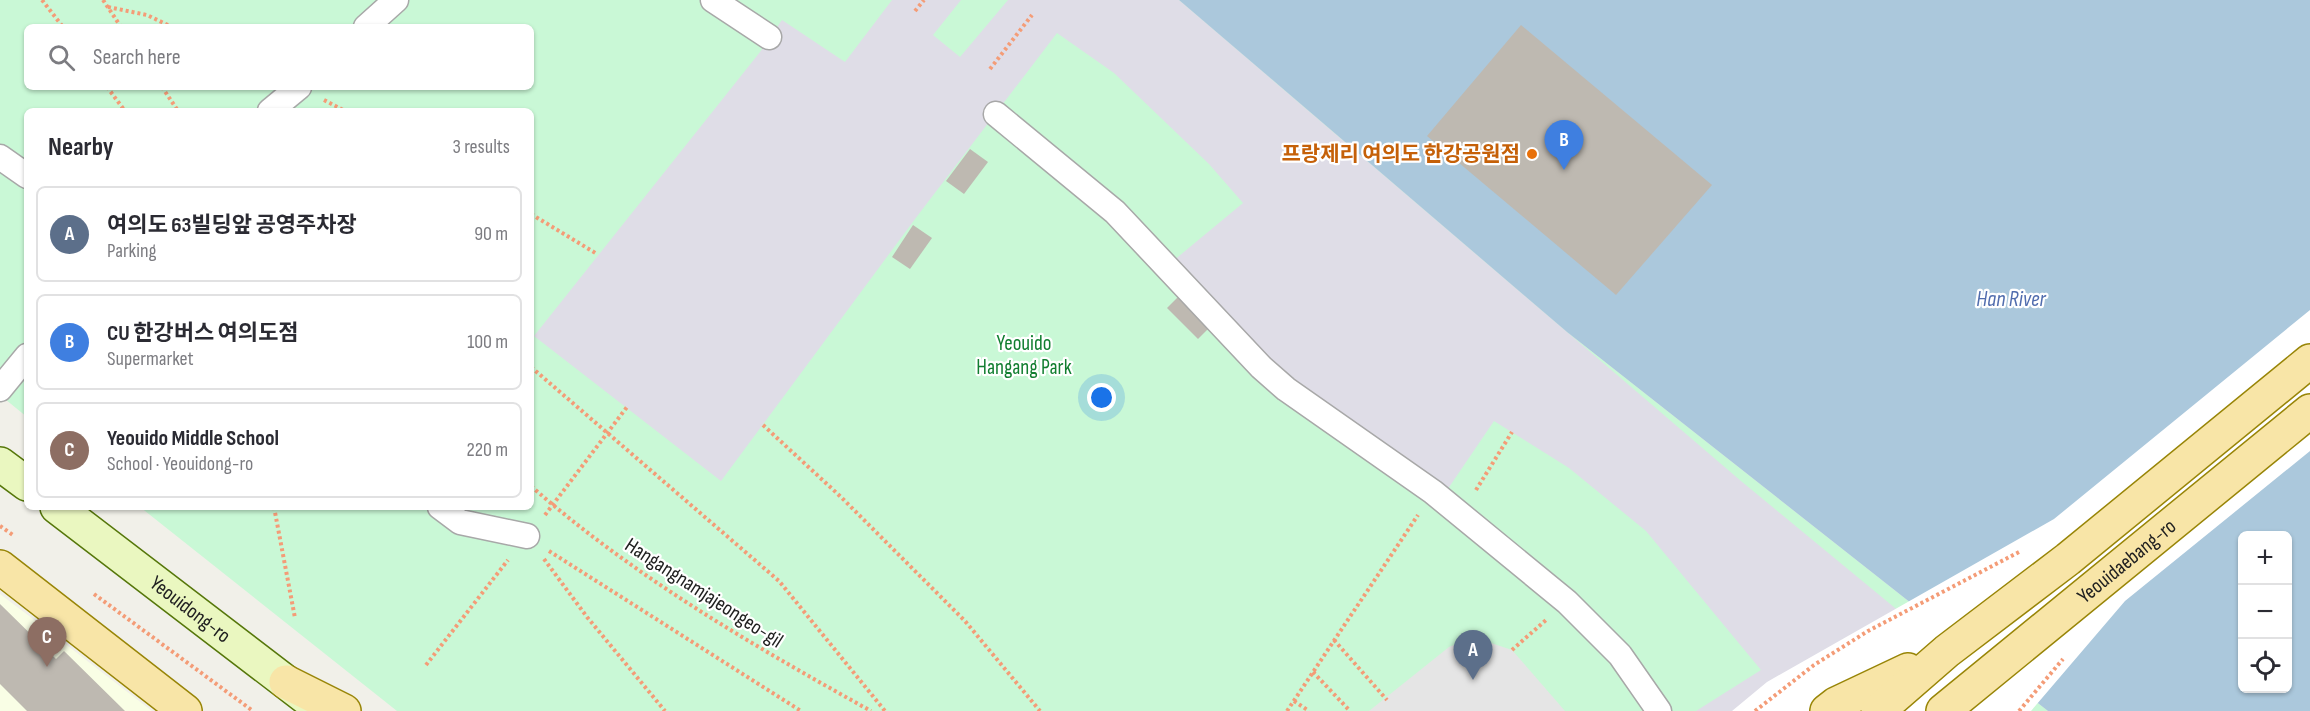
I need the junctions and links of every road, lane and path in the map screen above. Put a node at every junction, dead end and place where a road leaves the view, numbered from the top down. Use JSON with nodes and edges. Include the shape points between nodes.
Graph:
{"nodes":[{"id":1,"x":42,"y":0,"type":"edge"},
{"id":2,"x":104,"y":0,"type":"edge"},
{"id":3,"x":396,"y":0,"type":"edge"},
{"id":4,"x":713,"y":0,"type":"edge"},
{"id":5,"x":924,"y":0,"type":"edge"},
{"id":6,"x":108,"y":7,"type":"junction"},
{"id":7,"x":915,"y":11,"type":"dead end"},
{"id":8,"x":1032,"y":15,"type":"dead end"},
{"id":9,"x":61,"y":24,"type":"edge"},
{"id":10,"x":120,"y":24,"type":"edge"},
{"id":11,"x":166,"y":24,"type":"edge"},
{"id":12,"x":369,"y":24,"type":"edge"},
{"id":13,"x":770,"y":37,"type":"dead end"},
{"id":14,"x":990,"y":69,"type":"dead end"},
{"id":15,"x":109,"y":90,"type":"edge"},
{"id":16,"x":164,"y":90,"type":"edge"},
{"id":17,"x":295,"y":90,"type":"edge"},
{"id":18,"x":123,"y":108,"type":"edge"},
{"id":19,"x":176,"y":108,"type":"edge"},
{"id":20,"x":274,"y":108,"type":"edge"},
{"id":21,"x":996,"y":114,"type":"dead end"},
{"id":22,"x":0,"y":157,"type":"edge"},
{"id":23,"x":24,"y":174,"type":"edge"},
{"id":24,"x":534,"y":216,"type":"edge"},
{"id":25,"x":597,"y":254,"type":"dead end"},
{"id":26,"x":24,"y":360,"type":"edge"},
{"id":27,"x":2310,"y":361,"type":"edge"},
{"id":28,"x":534,"y":369,"type":"edge"},
{"id":29,"x":0,"y":389,"type":"edge"},
{"id":30,"x":627,"y":407,"type":"dead end"},
{"id":31,"x":2310,"y":411,"type":"edge"},
{"id":32,"x":763,"y":424,"type":"dead end"},
{"id":33,"x":608,"y":431,"type":"junction"},
{"id":34,"x":1512,"y":432,"type":"dead end"},
{"id":35,"x":0,"y":464,"type":"edge"},
{"id":36,"x":24,"y":482,"type":"edge"},
{"id":37,"x":534,"y":489,"type":"edge"},
{"id":38,"x":1433,"y":492,"type":"junction"},
{"id":39,"x":554,"y":506,"type":"junction"},
{"id":40,"x":61,"y":510,"type":"edge"},
{"id":41,"x":275,"y":510,"type":"edge"},
{"id":42,"x":444,"y":510,"type":"edge"},
{"id":43,"x":1461,"y":515,"type":"junction"},
{"id":44,"x":0,"y":526,"type":"edge"},
{"id":45,"x":527,"y":536,"type":"junction"},
{"id":46,"x":19,"y":539,"type":"dead end"},
{"id":47,"x":2026,"y":548,"type":"dead end"},
{"id":48,"x":0,"y":567,"type":"edge"},
{"id":49,"x":84,"y":587,"type":"dead end"},
{"id":50,"x":1567,"y":602,"type":"junction"},
{"id":51,"x":295,"y":618,"type":"dead end"},
{"id":52,"x":1334,"y":640,"type":"junction"},
{"id":53,"x":1512,"y":650,"type":"dead end"},
{"id":54,"x":1947,"y":651,"type":"junction"},
{"id":55,"x":426,"y":665,"type":"dead end"},
{"id":56,"x":1313,"y":672,"type":"junction"},
{"id":57,"x":286,"y":682,"type":"junction"},
{"id":58,"x":1387,"y":700,"type":"dead end"},
{"id":59,"x":1294,"y":701,"type":"junction"},
{"id":60,"x":1944,"y":710,"type":"edge"},
{"id":61,"x":185,"y":711,"type":"edge"},
{"id":62,"x":253,"y":711,"type":"edge"},
{"id":63,"x":323,"y":711,"type":"edge"},
{"id":64,"x":344,"y":711,"type":"edge"},
{"id":65,"x":665,"y":711,"type":"edge"},
{"id":66,"x":801,"y":711,"type":"edge"},
{"id":67,"x":871,"y":711,"type":"edge"},
{"id":68,"x":885,"y":711,"type":"edge"},
{"id":69,"x":1040,"y":711,"type":"edge"},
{"id":70,"x":1287,"y":711,"type":"edge"},
{"id":71,"x":1309,"y":711,"type":"edge"},
{"id":72,"x":1350,"y":711,"type":"edge"},
{"id":73,"x":1659,"y":711,"type":"edge"},
{"id":74,"x":1755,"y":711,"type":"edge"},
{"id":75,"x":1827,"y":711,"type":"edge"},
{"id":76,"x":1878,"y":711,"type":"edge"}],
"edges":[{"from":1,"to":9,"type":"path"},
{"from":2,"to":6,"type":"path"},
{"from":3,"to":12,"type":"street"},
{"from":4,"to":13,"type":"street"},
{"from":5,"to":7,"type":"path"},
{"from":6,"to":10,"type":"path"},
{"from":6,"to":11,"type":"path","via":[[147,15]]},
{"from":8,"to":14,"type":"path"},
{"from":15,"to":18,"type":"path"},
{"from":16,"to":19,"type":"path"},
{"from":17,"to":20,"type":"street"},
{"from":21,"to":38,"type":"street","via":[[1115,212],[1286,389]]},
{"from":22,"to":23,"type":"street"},
{"from":24,"to":25,"type":"path"},
{"from":26,"to":29,"type":"street"},
{"from":27,"to":54,"type":"main road","via":[[2068,559]]},
{"from":28,"to":33,"type":"path"},
{"from":30,"to":33,"type":"path"},
{"from":31,"to":60,"type":"main road","name":"Yeouidaebang-ro"},
{"from":32,"to":69,"type":"path","via":[[842,497],[964,621]]},
{"from":33,"to":39,"type":"path"},
{"from":33,"to":68,"type":"path","via":[[779,581]]},
{"from":34,"to":43,"type":"path"},
{"from":35,"to":36,"type":"main road"},
{"from":37,"to":39,"type":"path","name":"Hangangnamjajeongeo-gil"},
{"from":38,"to":43,"type":"street"},
{"from":38,"to":52,"type":"path"},
{"from":39,"to":45,"type":"path"},
{"from":39,"to":67,"type":"path","name":"Hangangnamjajeongeo-gil","via":[[614,553],[700,611]]},
{"from":40,"to":57,"type":"main road","name":"Yeouidong-ro"},
{"from":41,"to":51,"type":"path"},
{"from":42,"to":45,"type":"street","via":[[460,522]]},
{"from":43,"to":50,"type":"street"},
{"from":44,"to":46,"type":"path"},
{"from":45,"to":55,"type":"path"},
{"from":45,"to":65,"type":"path","via":[[587,617]]},
{"from":45,"to":66,"type":"path"},
{"from":47,"to":74,"type":"path","via":[[1868,632],[1814,665]]},
{"from":48,"to":61,"type":"main road"},
{"from":49,"to":62,"type":"path"},
{"from":50,"to":53,"type":"path"},
{"from":50,"to":73,"type":"street","via":[[1620,655]]},
{"from":52,"to":56,"type":"path"},
{"from":52,"to":58,"type":"path"},
{"from":54,"to":75,"type":"main road"},
{"from":54,"to":76,"type":"main road"},
{"from":56,"to":59,"type":"path"},
{"from":56,"to":72,"type":"path"},
{"from":57,"to":63,"type":"main road","name":"Yeouidong-ro"},
{"from":57,"to":64,"type":"main road"},
{"from":59,"to":70,"type":"path"},
{"from":59,"to":71,"type":"path"}]}
